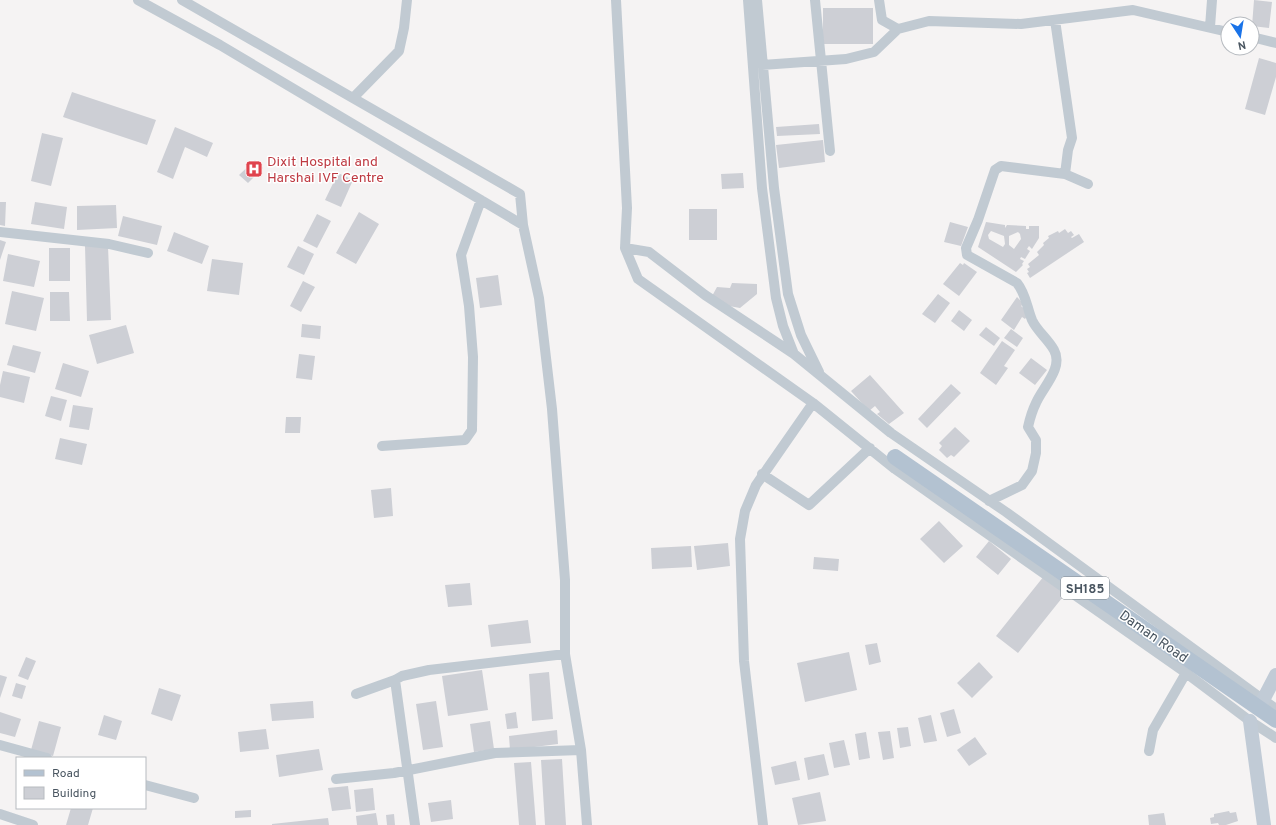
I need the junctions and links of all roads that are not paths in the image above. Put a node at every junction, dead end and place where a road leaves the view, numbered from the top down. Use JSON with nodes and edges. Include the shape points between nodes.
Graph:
{"nodes":[{"id":1,"x":138,"y":0,"type":"edge"},
{"id":2,"x":182,"y":0,"type":"edge"},
{"id":3,"x":406,"y":0,"type":"edge"},
{"id":4,"x":616,"y":0,"type":"edge"},
{"id":5,"x":748,"y":0,"type":"edge"},
{"id":6,"x":757,"y":0,"type":"edge"},
{"id":7,"x":815,"y":0,"type":"edge"},
{"id":8,"x":879,"y":0,"type":"edge"},
{"id":9,"x":1212,"y":0,"type":"edge"},
{"id":10,"x":1055,"y":20,"type":"junction"},
{"id":11,"x":1210,"y":28,"type":"junction"},
{"id":12,"x":898,"y":29,"type":"junction"},
{"id":13,"x":1220,"y":30,"type":"edge"},
{"id":14,"x":1260,"y":39,"type":"edge"},
{"id":15,"x":1276,"y":43,"type":"edge"},
{"id":16,"x":821,"y":60,"type":"junction"},
{"id":17,"x":762,"y":65,"type":"junction"},
{"id":18,"x":354,"y":98,"type":"junction"},
{"id":19,"x":830,"y":151,"type":"dead end"},
{"id":20,"x":1065,"y":174,"type":"junction"},
{"id":21,"x":1088,"y":184,"type":"dead end"},
{"id":22,"x":482,"y":200,"type":"junction"},
{"id":23,"x":523,"y":225,"type":"junction"},
{"id":24,"x":0,"y":232,"type":"edge"},
{"id":25,"x":625,"y":248,"type":"junction"},
{"id":26,"x":148,"y":253,"type":"dead end"},
{"id":27,"x":794,"y":354,"type":"junction"},
{"id":28,"x":819,"y":374,"type":"junction"},
{"id":29,"x":813,"y":403,"type":"junction"},
{"id":30,"x":382,"y":446,"type":"dead end"},
{"id":31,"x":870,"y":448,"type":"junction"},
{"id":32,"x":895,"y":457,"type":"dead end"},
{"id":33,"x":762,"y":474,"type":"junction"},
{"id":34,"x":989,"y":500,"type":"junction"},
{"id":35,"x":565,"y":654,"type":"junction"},
{"id":36,"x":1186,"y":673,"type":"junction"},
{"id":37,"x":1276,"y":675,"type":"edge"},
{"id":38,"x":395,"y":680,"type":"junction"},
{"id":39,"x":356,"y":694,"type":"dead end"},
{"id":40,"x":1263,"y":700,"type":"junction"},
{"id":41,"x":1276,"y":709,"type":"edge"},
{"id":42,"x":1276,"y":720,"type":"edge"},
{"id":43,"x":1250,"y":721,"type":"junction"},
{"id":44,"x":1276,"y":738,"type":"edge"},
{"id":45,"x":0,"y":744,"type":"edge"},
{"id":46,"x":581,"y":750,"type":"junction"},
{"id":47,"x":1149,"y":751,"type":"dead end"},
{"id":48,"x":44,"y":757,"type":"edge"},
{"id":49,"x":409,"y":769,"type":"junction"},
{"id":50,"x":336,"y":779,"type":"dead end"},
{"id":51,"x":146,"y":785,"type":"edge"},
{"id":52,"x":194,"y":798,"type":"dead end"},
{"id":53,"x":0,"y":814,"type":"edge"},
{"id":54,"x":33,"y":825,"type":"edge"},
{"id":55,"x":415,"y":825,"type":"edge"},
{"id":56,"x":587,"y":825,"type":"edge"},
{"id":57,"x":763,"y":825,"type":"edge"},
{"id":58,"x":1264,"y":825,"type":"edge"}],
"edges":[{"from":1,"to":22,"type":"street","via":[[220,45]]},
{"from":2,"to":18,"type":"street"},
{"from":3,"to":18,"type":"street","via":[[404,28],[398,51]]},
{"from":4,"to":25,"type":"street","via":[[627,208]]},
{"from":5,"to":27,"type":"street","via":[[762,188],[776,298]]},
{"from":6,"to":17,"type":"street"},
{"from":7,"to":16,"type":"street"},
{"from":8,"to":12,"type":"street","via":[[882,20]]},
{"from":9,"to":11,"type":"street"},
{"from":10,"to":11,"type":"street","via":[[1133,10]]},
{"from":10,"to":12,"type":"street","via":[[1020,24],[929,21]]},
{"from":10,"to":20,"type":"street","via":[[1072,138]]},
{"from":11,"to":13,"type":"street"},
{"from":12,"to":16,"type":"street","via":[[874,52],[846,59]]},
{"from":14,"to":15,"type":"street"},
{"from":16,"to":17,"type":"street"},
{"from":16,"to":19,"type":"street"},
{"from":17,"to":28,"type":"street","via":[[788,294],[801,335]]},
{"from":18,"to":23,"type":"street","via":[[520,194]]},
{"from":20,"to":21,"type":"street"},
{"from":20,"to":34,"type":"street","via":[[1001,166],[995,170],[966,248],[967,255],[1022,289],[1032,322],[1055,351],[1057,359],[1052,378],[1036,402],[1028,426],[1036,440],[1032,471],[1022,485]]},
{"from":22,"to":23,"type":"street"},
{"from":22,"to":30,"type":"street","via":[[461,255],[473,357],[472,430],[465,440]]},
{"from":23,"to":35,"type":"street","via":[[540,298],[552,409],[565,580]]},
{"from":24,"to":26,"type":"street","via":[[109,244]]},
{"from":25,"to":27,"type":"street","via":[[649,252],[705,296]]},
{"from":25,"to":29,"type":"street","via":[[638,279]]},
{"from":27,"to":28,"type":"street"},
{"from":28,"to":34,"type":"street","via":[[891,433]]},
{"from":29,"to":31,"type":"street"},
{"from":29,"to":33,"type":"street"},
{"from":31,"to":33,"type":"street","via":[[809,505]]},
{"from":31,"to":36,"type":"street","via":[[895,469]]},
{"from":32,"to":42,"type":"main road","name":"Daman Road","number":"SH185"},
{"from":33,"to":57,"type":"street","via":[[749,498],[741,528],[744,661]]},
{"from":34,"to":40,"type":"street"},
{"from":35,"to":38,"type":"street","via":[[429,670]]},
{"from":35,"to":46,"type":"street"},
{"from":36,"to":43,"type":"street"},
{"from":36,"to":47,"type":"street","via":[[1153,730]]},
{"from":37,"to":40,"type":"street"},
{"from":38,"to":39,"type":"street"},
{"from":38,"to":49,"type":"street"},
{"from":40,"to":41,"type":"street"},
{"from":43,"to":44,"type":"street"},
{"from":43,"to":58,"type":"street"},
{"from":45,"to":48,"type":"street"},
{"from":46,"to":49,"type":"street","via":[[495,753]]},
{"from":46,"to":56,"type":"street"},
{"from":49,"to":50,"type":"street"},
{"from":49,"to":55,"type":"street"},
{"from":51,"to":52,"type":"street"},
{"from":53,"to":54,"type":"street"}]}
